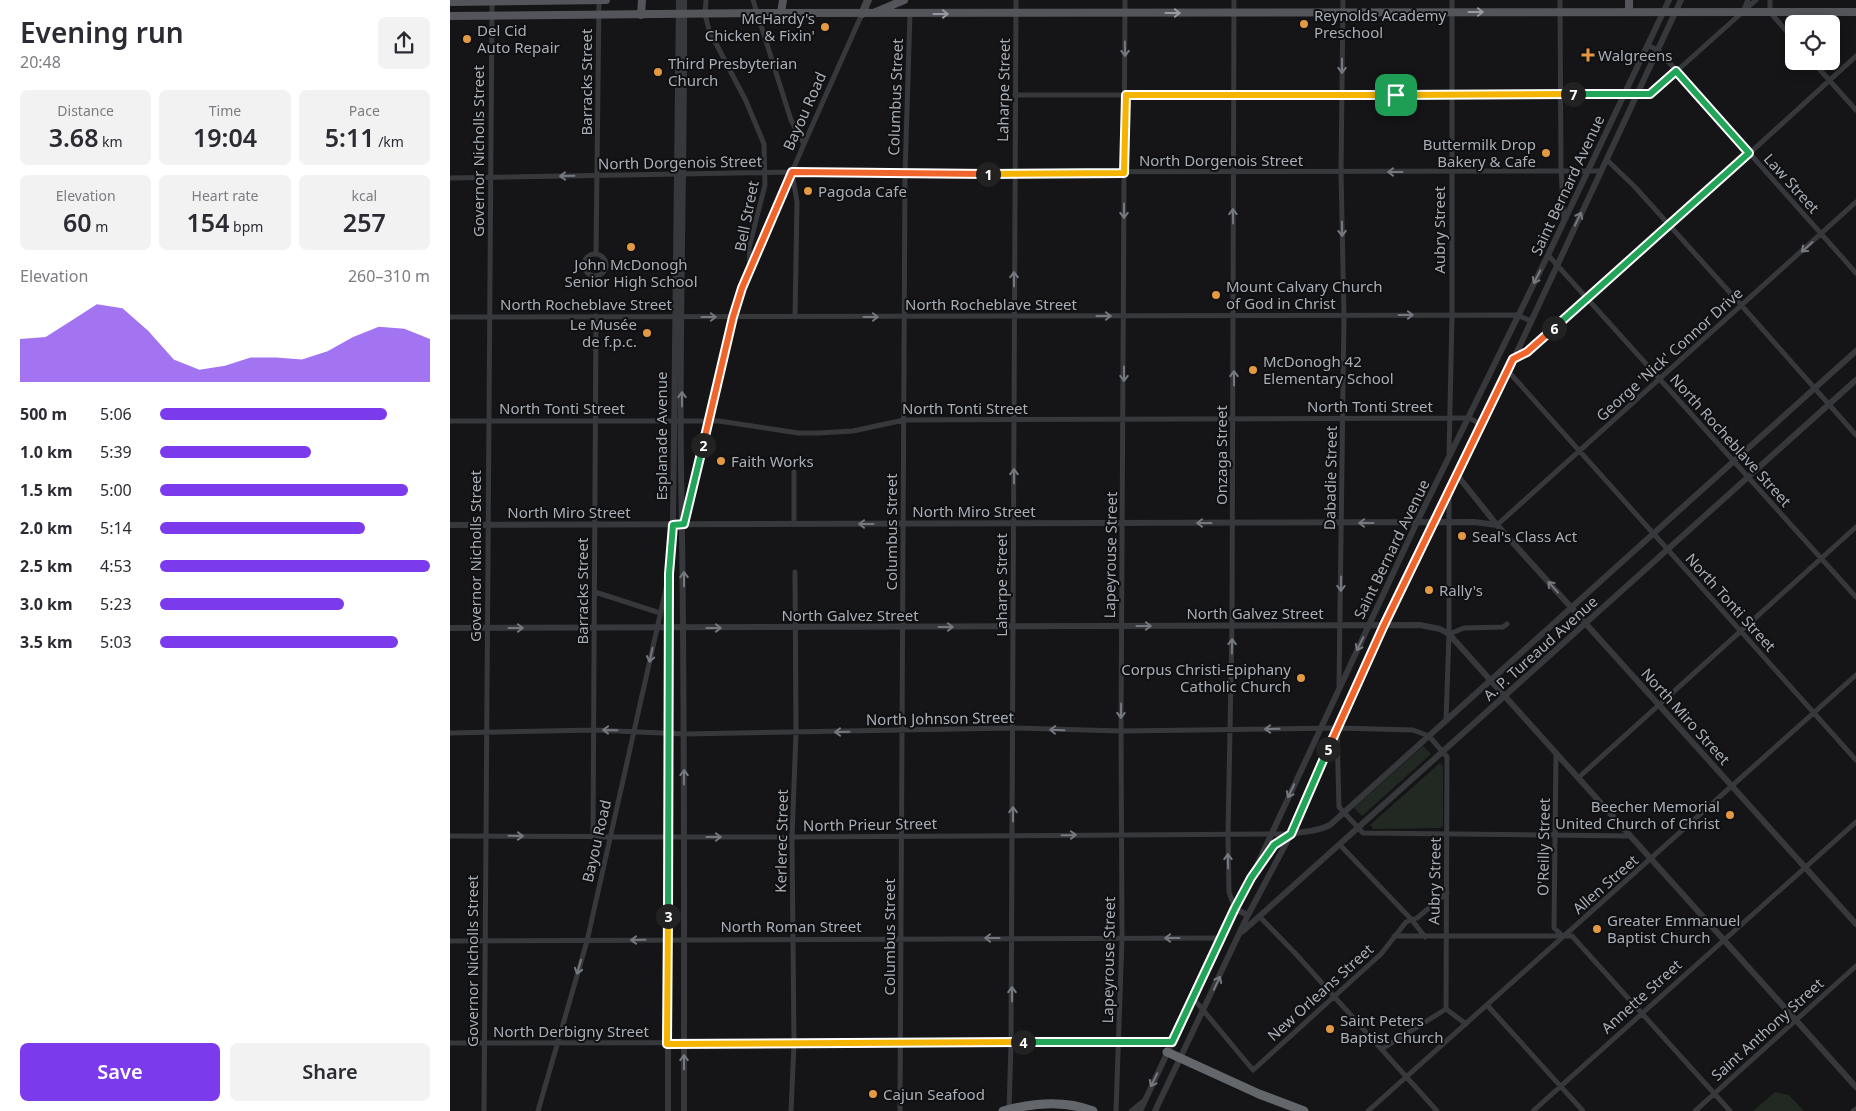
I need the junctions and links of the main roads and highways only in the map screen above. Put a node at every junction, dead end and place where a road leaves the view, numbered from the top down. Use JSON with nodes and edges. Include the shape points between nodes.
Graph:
{"nodes":[{"id":1,"x":560,"y":0,"type":"edge"},
{"id":2,"x":599,"y":0,"type":"edge"},
{"id":3,"x":606,"y":0,"type":"edge"},
{"id":4,"x":642,"y":0,"type":"edge"},
{"id":5,"x":783,"y":0,"type":"edge"},
{"id":6,"x":868,"y":0,"type":"edge"},
{"id":7,"x":904,"y":0,"type":"edge"},
{"id":8,"x":1629,"y":0,"type":"edge"},
{"id":9,"x":450,"y":2,"type":"edge"},
{"id":10,"x":1629,"y":12,"type":"junction"},
{"id":11,"x":1856,"y":12,"type":"edge"},
{"id":12,"x":874,"y":13,"type":"junction"},
{"id":13,"x":781,"y":14,"type":"junction"},
{"id":14,"x":862,"y":14,"type":"junction"},
{"id":15,"x":641,"y":15,"type":"junction"},
{"id":16,"x":450,"y":16,"type":"edge"},
{"id":17,"x":1168,"y":1052,"type":"road end"},
{"id":18,"x":1003,"y":1111,"type":"edge"},
{"id":19,"x":1093,"y":1111,"type":"edge"},
{"id":20,"x":1304,"y":1111,"type":"edge"}],
"edges":[{"from":1,"to":2,"type":"main road"},
{"from":1,"to":9,"type":"main road"},
{"from":2,"to":3,"type":"main road"},
{"from":4,"to":15,"type":"main road"},
{"from":5,"to":13,"type":"main road"},
{"from":6,"to":14,"type":"main road","name":"Bayou Road"},
{"from":7,"to":12,"type":"main road"},
{"from":8,"to":10,"type":"main road"},
{"from":10,"to":11,"type":"main road"},
{"from":12,"to":10,"type":"main road","one_way":true},
{"from":12,"to":14,"type":"main road"},
{"from":13,"to":14,"type":"main road"},
{"from":13,"to":15,"type":"main road"},
{"from":15,"to":16,"type":"main road"},
{"from":17,"to":20,"type":"highway"},
{"from":18,"to":19,"type":"highway","bridge":true,"via":[[1050,1104]]}]}
